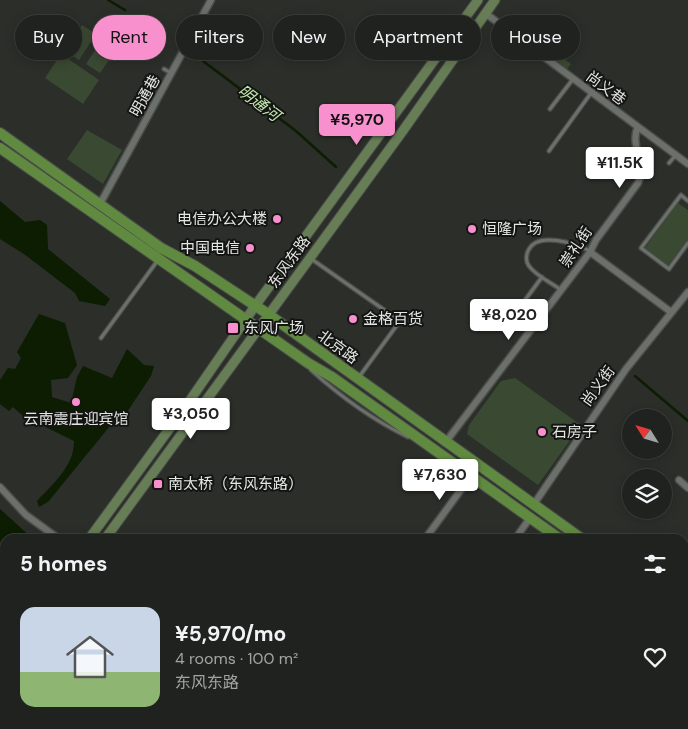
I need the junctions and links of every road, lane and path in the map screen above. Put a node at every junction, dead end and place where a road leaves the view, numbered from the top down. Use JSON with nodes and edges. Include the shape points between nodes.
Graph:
{"nodes":[{"id":1,"x":211,"y":0,"type":"edge"},
{"id":2,"x":478,"y":0,"type":"edge"},
{"id":3,"x":495,"y":0,"type":"edge"},
{"id":4,"x":485,"y":13,"type":"junction"},
{"id":5,"x":164,"y":69,"type":"dead end"},
{"id":6,"x":172,"y":73,"type":"junction"},
{"id":7,"x":574,"y":79,"type":"junction"},
{"id":8,"x":592,"y":93,"type":"junction"},
{"id":9,"x":550,"y":110,"type":"dead end"},
{"id":10,"x":638,"y":127,"type":"junction"},
{"id":11,"x":0,"y":133,"type":"edge"},
{"id":12,"x":1,"y":151,"type":"edge"},
{"id":13,"x":549,"y":151,"type":"dead end"},
{"id":14,"x":675,"y":155,"type":"junction"},
{"id":15,"x":670,"y":163,"type":"dead end"},
{"id":16,"x":688,"y":164,"type":"edge"},
{"id":17,"x":688,"y":201,"type":"edge"},
{"id":18,"x":100,"y":204,"type":"junction"},
{"id":19,"x":688,"y":243,"type":"edge"},
{"id":20,"x":590,"y":252,"type":"junction"},
{"id":21,"x":310,"y":257,"type":"junction"},
{"id":22,"x":158,"y":259,"type":"junction"},
{"id":23,"x":542,"y":277,"type":"junction"},
{"id":24,"x":561,"y":290,"type":"junction"},
{"id":25,"x":688,"y":292,"type":"edge"},
{"id":26,"x":255,"y":306,"type":"junction"},
{"id":27,"x":671,"y":312,"type":"junction"},
{"id":28,"x":268,"y":314,"type":"junction"},
{"id":29,"x":246,"y":319,"type":"junction"},
{"id":30,"x":524,"y":324,"type":"dead end"},
{"id":31,"x":259,"y":328,"type":"junction"},
{"id":32,"x":101,"y":338,"type":"dead end"},
{"id":33,"x":358,"y":380,"type":"junction"},
{"id":34,"x":445,"y":443,"type":"junction"},
{"id":35,"x":471,"y":476,"type":"junction"},
{"id":36,"x":679,"y":480,"type":"dead end"},
{"id":37,"x":0,"y":488,"type":"edge"},
{"id":38,"x":688,"y":488,"type":"edge"},
{"id":39,"x":534,"y":504,"type":"junction"},
{"id":40,"x":530,"y":518,"type":"junction"},
{"id":41,"x":52,"y":534,"type":"edge"},
{"id":42,"x":93,"y":534,"type":"edge"},
{"id":43,"x":109,"y":534,"type":"edge"},
{"id":44,"x":429,"y":534,"type":"edge"},
{"id":45,"x":519,"y":534,"type":"edge"},
{"id":46,"x":553,"y":534,"type":"edge"},
{"id":47,"x":575,"y":534,"type":"edge"}],
"edges":[{"from":1,"to":6,"type":"street","name":"明通巷"},
{"from":2,"to":26,"type":"main road","name":"东风东路"},
{"from":3,"to":4,"type":"main road","name":"东风东路"},
{"from":4,"to":7,"type":"street","name":"尚义巷"},
{"from":4,"to":21,"type":"main road","name":"东风东路"},
{"from":5,"to":6,"type":"lane"},
{"from":6,"to":18,"type":"street","name":"明通巷"},
{"from":7,"to":8,"type":"street","name":"尚义巷"},
{"from":7,"to":9,"type":"lane"},
{"from":8,"to":10,"type":"street","name":"尚义巷"},
{"from":8,"to":13,"type":"lane"},
{"from":10,"to":14,"type":"street","name":"尚义巷"},
{"from":10,"to":20,"type":"street","name":"崇礼街","via":[[636,137],[641,178]]},
{"from":11,"to":18,"type":"main road","name":"北京路"},
{"from":12,"to":22,"type":"main road","name":"北京路"},
{"from":14,"to":15,"type":"lane"},
{"from":14,"to":16,"type":"street","name":"尚义巷"},
{"from":17,"to":19,"type":"lane","via":[[680,195],[641,248],[669,268]]},
{"from":18,"to":26,"type":"main road","name":"北京路","via":[[161,248],[195,266]]},
{"from":20,"to":23,"type":"lane","via":[[577,245],[554,241],[534,244],[527,256],[528,264]]},
{"from":20,"to":24,"type":"street","name":"崇礼街"},
{"from":20,"to":27,"type":"street"},
{"from":21,"to":28,"type":"main road","name":"东风东路"},
{"from":21,"to":33,"type":"lane","via":[[400,320]]},
{"from":22,"to":29,"type":"main road","name":"北京路"},
{"from":22,"to":32,"type":"lane"},
{"from":23,"to":24,"type":"lane"},
{"from":23,"to":30,"type":"lane","via":[[518,310],[518,318]]},
{"from":24,"to":34,"type":"street","name":"崇礼街"},
{"from":25,"to":27,"type":"street","name":"尚义街"},
{"from":26,"to":28,"type":"main road","name":"北京路"},
{"from":26,"to":29,"type":"main road","name":"东风东路"},
{"from":27,"to":39,"type":"street","name":"尚义街","via":[[592,416]]},
{"from":28,"to":31,"type":"main road","name":"东风东路"},
{"from":28,"to":33,"type":"main road","name":"北京路"},
{"from":29,"to":31,"type":"main road","name":"北京路"},
{"from":29,"to":42,"type":"main road","name":"东风东路"},
{"from":31,"to":35,"type":"main road","name":"北京路"},
{"from":31,"to":43,"type":"main road","name":"东风东路"},
{"from":33,"to":34,"type":"main road","name":"北京路"},
{"from":34,"to":39,"type":"main road","name":"北京路"},
{"from":35,"to":40,"type":"main road","name":"北京路"},
{"from":35,"to":44,"type":"street"},
{"from":36,"to":38,"type":"street"},
{"from":37,"to":41,"type":"street","via":[[26,515]]},
{"from":39,"to":47,"type":"main road","name":"北京路"},
{"from":40,"to":45,"type":"street"},
{"from":40,"to":46,"type":"main road","name":"北京路"}]}
